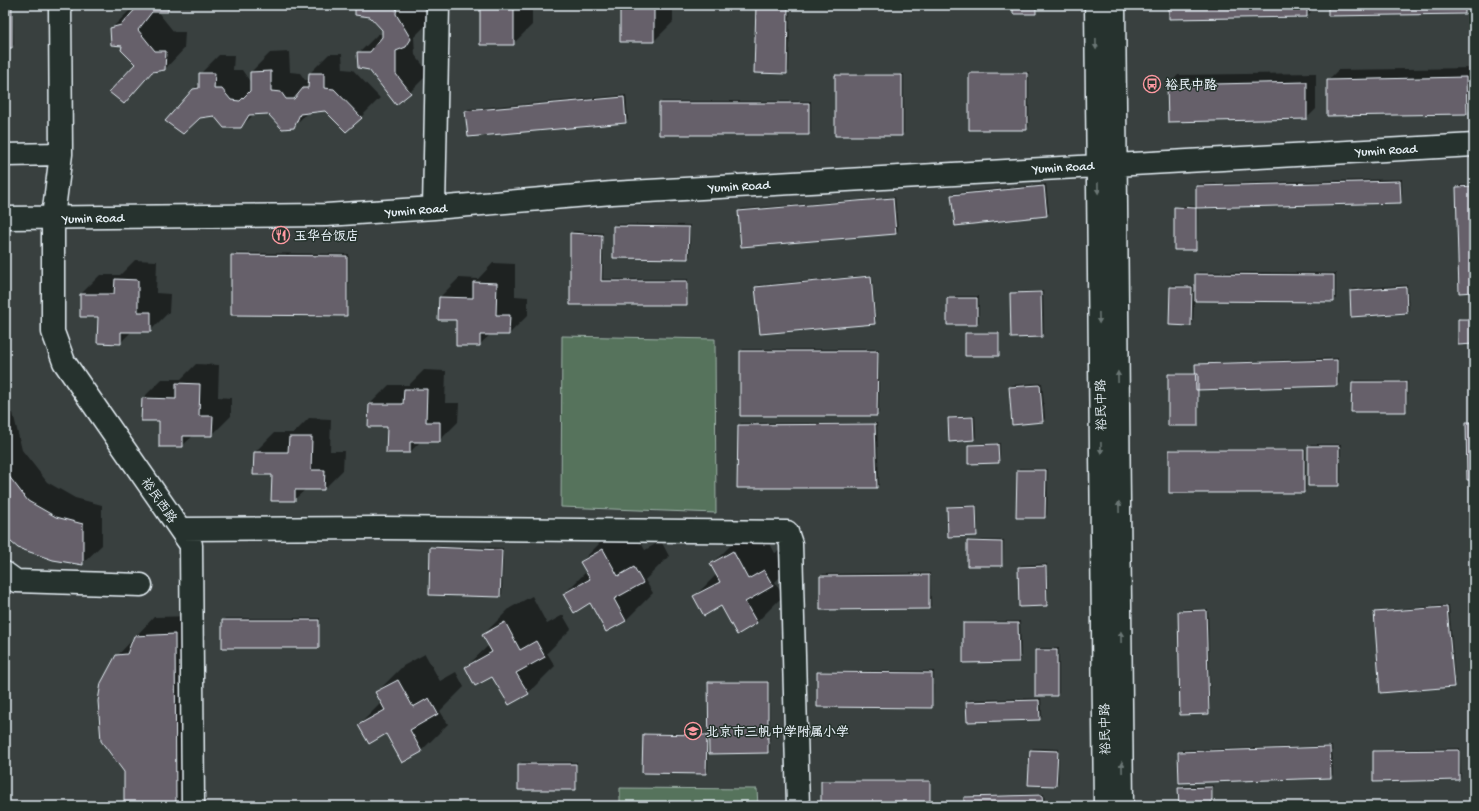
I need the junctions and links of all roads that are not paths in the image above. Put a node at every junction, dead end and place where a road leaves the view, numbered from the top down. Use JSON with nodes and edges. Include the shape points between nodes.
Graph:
{"nodes":[{"id":1,"x":60,"y":5,"type":"edge"},
{"id":2,"x":438,"y":5,"type":"edge"},
{"id":3,"x":1096,"y":5,"type":"edge"},
{"id":4,"x":1114,"y":5,"type":"edge"},
{"id":5,"x":1474,"y":145,"type":"edge"},
{"id":6,"x":61,"y":154,"type":"junction"},
{"id":7,"x":5,"y":156,"type":"edge"},
{"id":8,"x":1106,"y":164,"type":"junction"},
{"id":9,"x":434,"y":208,"type":"junction"},
{"id":10,"x":53,"y":217,"type":"junction"},
{"id":11,"x":5,"y":218,"type":"edge"},
{"id":12,"x":180,"y":529,"type":"junction"},
{"id":13,"x":5,"y":573,"type":"edge"},
{"id":14,"x":141,"y":585,"type":"dead end"},
{"id":15,"x":193,"y":806,"type":"edge"},
{"id":16,"x":798,"y":806,"type":"edge"},
{"id":17,"x":1105,"y":806,"type":"edge"},
{"id":18,"x":1122,"y":806,"type":"edge"}],
"edges":[{"from":1,"to":6,"type":"street","name":"裕民西路"},
{"from":2,"to":9,"type":"street"},
{"from":3,"to":8,"type":"street","name":"裕民中路","one_way":true},
{"from":4,"to":8,"type":"street","name":"裕民中路"},
{"from":5,"to":8,"type":"street","name":"Yumin Road"},
{"from":6,"to":7,"type":"street"},
{"from":6,"to":10,"type":"street","name":"裕民西路"},
{"from":8,"to":9,"type":"street","name":"Yumin Road","via":[[612,192]]},
{"from":8,"to":17,"type":"street","name":"裕民中路","one_way":true},
{"from":18,"to":8,"type":"street","name":"裕民中路","one_way":true},
{"from":9,"to":10,"type":"street","name":"Yumin Road","via":[[326,215]]},
{"from":10,"to":11,"type":"street","name":"Yumin Road"},
{"from":10,"to":12,"type":"street","name":"裕民西路","via":[[53,332],[64,362]]},
{"from":12,"to":15,"type":"street","name":"裕民西路","via":[[192,545]]},
{"from":12,"to":16,"type":"street","via":[[787,532],[790,544]]},
{"from":13,"to":14,"type":"street","via":[[16,581]]}]}
